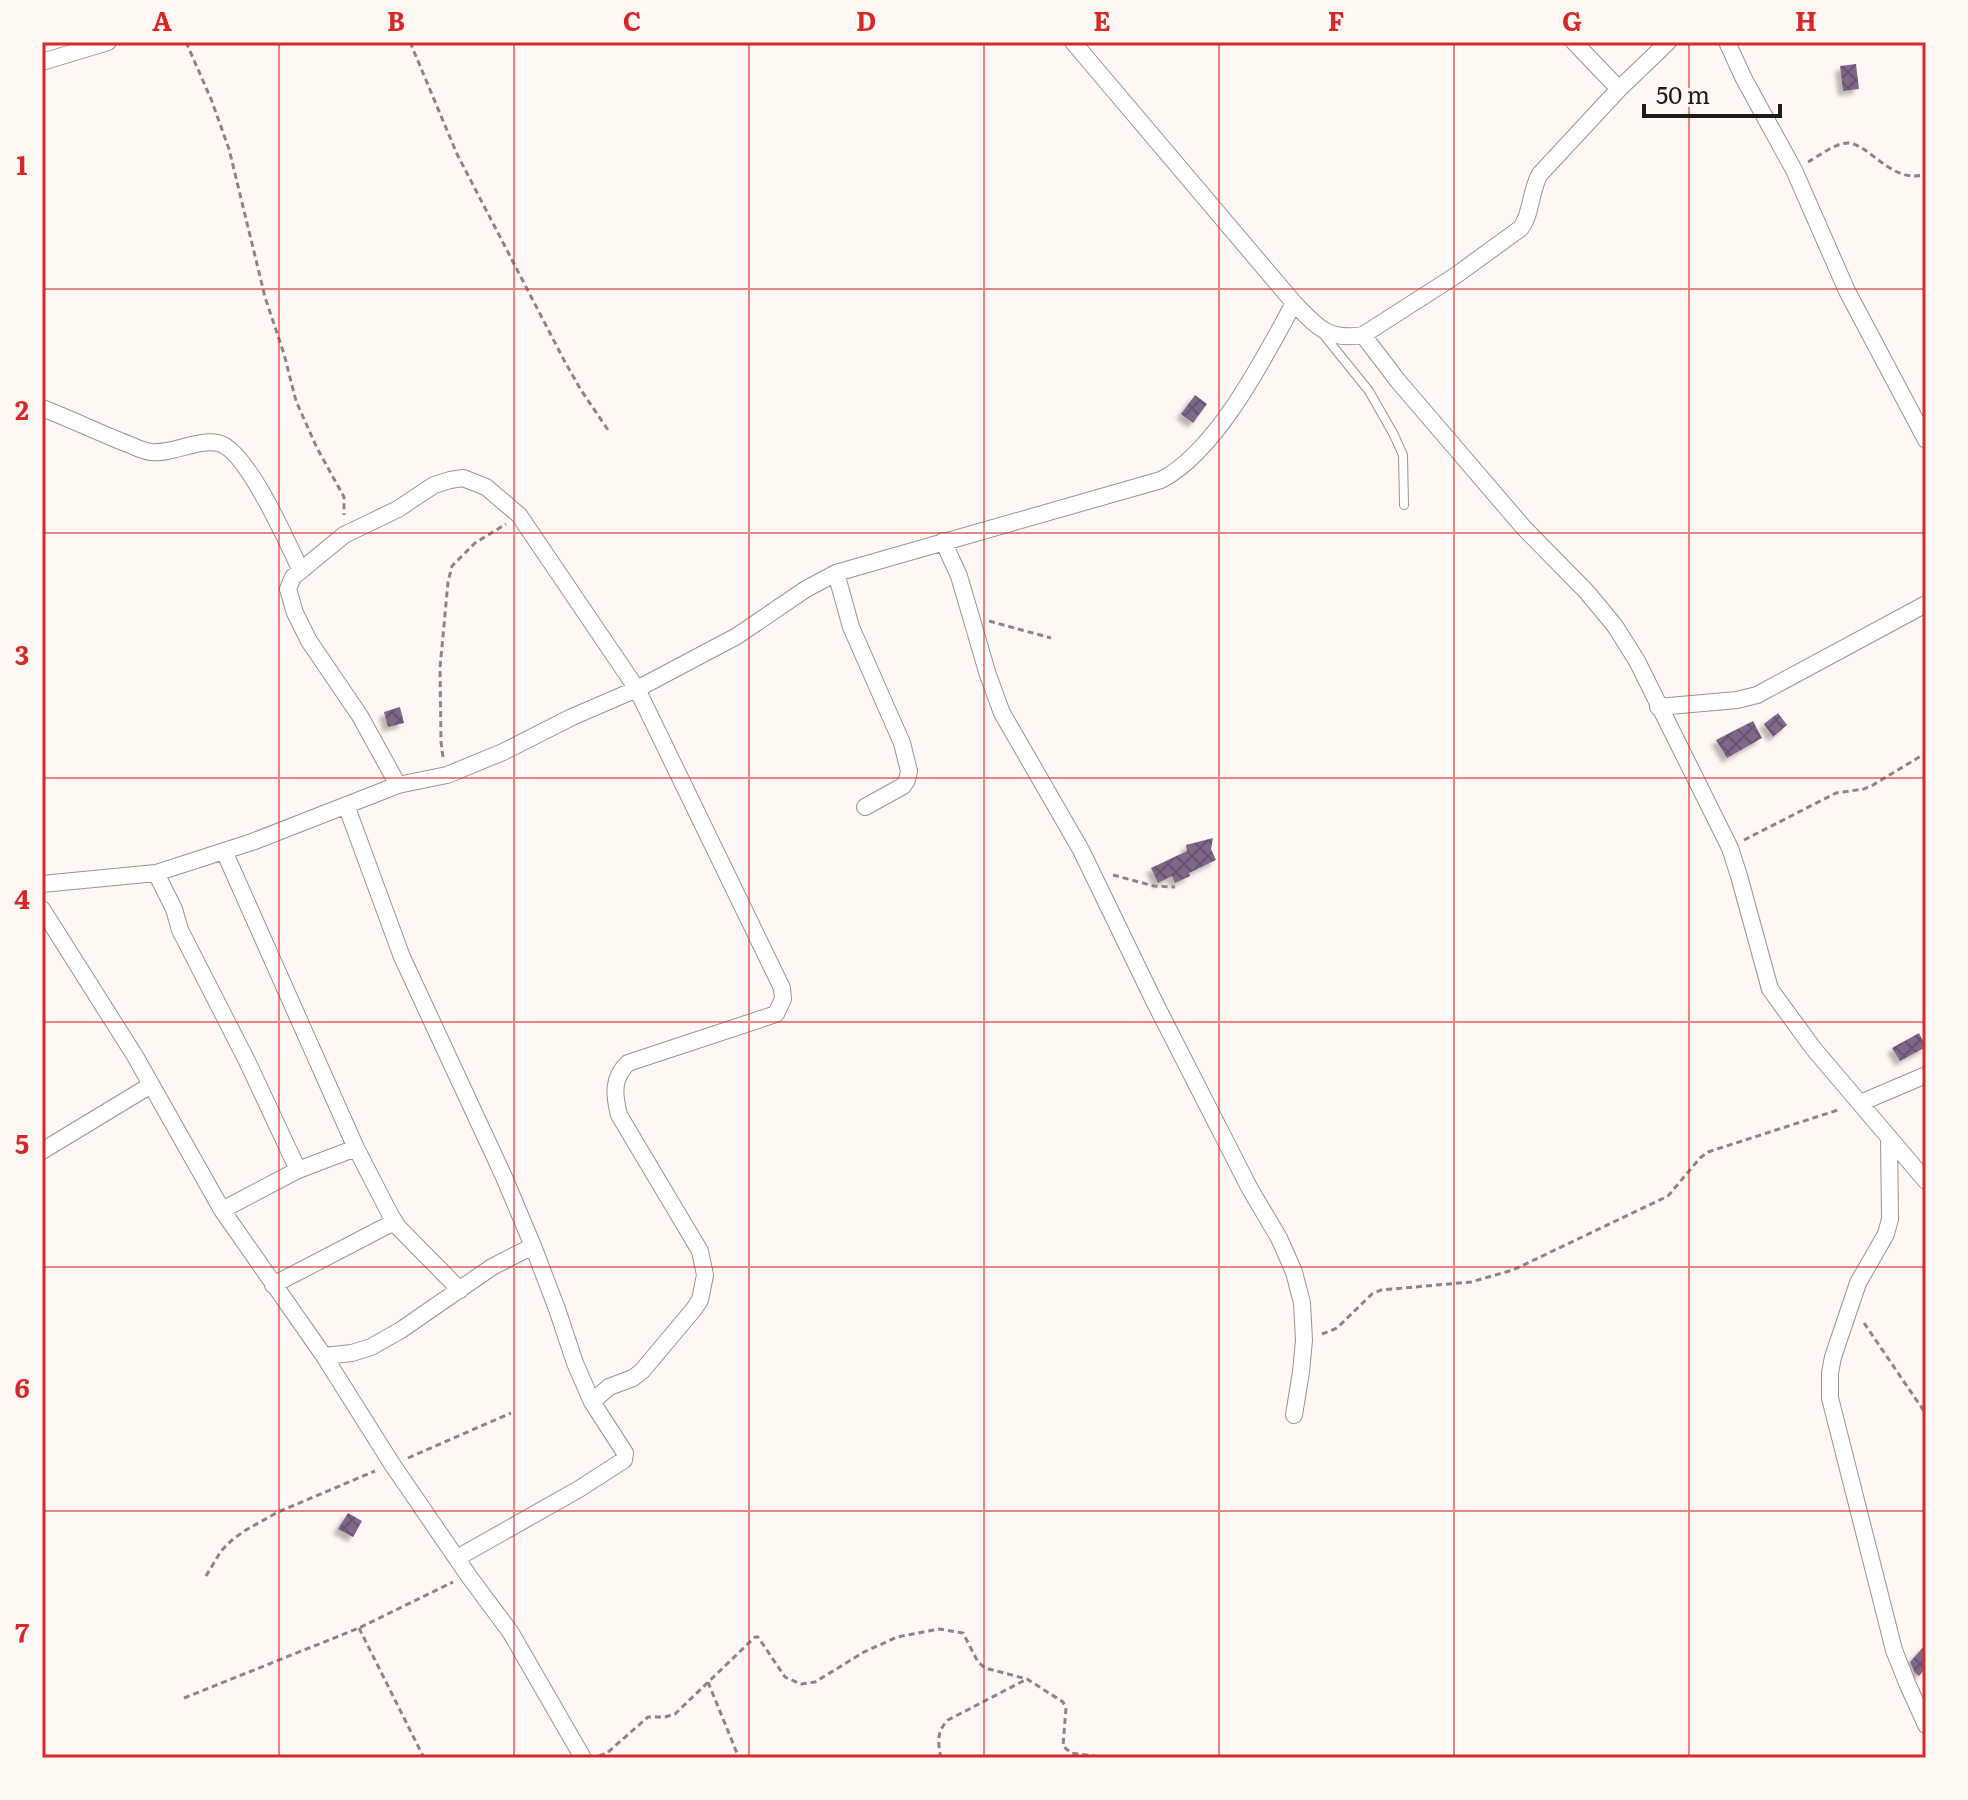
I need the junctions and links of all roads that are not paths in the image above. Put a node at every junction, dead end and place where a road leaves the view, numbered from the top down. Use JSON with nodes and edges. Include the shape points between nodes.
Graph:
{"nodes":[{"id":1,"x":106,"y":42,"type":"edge"},
{"id":2,"x":1073,"y":42,"type":"edge"},
{"id":3,"x":1574,"y":42,"type":"edge"},
{"id":4,"x":1668,"y":42,"type":"edge"},
{"id":5,"x":1727,"y":42,"type":"edge"},
{"id":6,"x":42,"y":62,"type":"edge"},
{"id":7,"x":1619,"y":89,"type":"junction"},
{"id":8,"x":1294,"y":303,"type":"junction"},
{"id":9,"x":1318,"y":328,"type":"junction"},
{"id":10,"x":1363,"y":335,"type":"junction"},
{"id":11,"x":42,"y":408,"type":"edge"},
{"id":12,"x":1926,"y":440,"type":"edge"},
{"id":13,"x":1404,"y":505,"type":"dead end"},
{"id":14,"x":943,"y":541,"type":"junction"},
{"id":15,"x":301,"y":571,"type":"junction"},
{"id":16,"x":836,"y":573,"type":"junction"},
{"id":17,"x":1926,"y":604,"type":"edge"},
{"id":18,"x":637,"y":689,"type":"junction"},
{"id":19,"x":1658,"y":707,"type":"junction"},
{"id":20,"x":398,"y":785,"type":"junction"},
{"id":21,"x":346,"y":805,"type":"junction"},
{"id":22,"x":865,"y":807,"type":"dead end"},
{"id":23,"x":224,"y":851,"type":"junction"},
{"id":24,"x":156,"y":873,"type":"junction"},
{"id":25,"x":42,"y":884,"type":"edge"},
{"id":26,"x":42,"y":909,"type":"edge"},
{"id":27,"x":1926,"y":1075,"type":"edge"},
{"id":28,"x":151,"y":1085,"type":"junction"},
{"id":29,"x":1860,"y":1103,"type":"junction"},
{"id":30,"x":1889,"y":1137,"type":"junction"},
{"id":31,"x":356,"y":1148,"type":"junction"},
{"id":32,"x":42,"y":1151,"type":"edge"},
{"id":33,"x":298,"y":1170,"type":"junction"},
{"id":34,"x":1926,"y":1181,"type":"edge"},
{"id":35,"x":222,"y":1210,"type":"junction"},
{"id":36,"x":394,"y":1222,"type":"junction"},
{"id":37,"x":533,"y":1246,"type":"junction"},
{"id":38,"x":273,"y":1285,"type":"junction"},
{"id":39,"x":460,"y":1290,"type":"junction"},
{"id":40,"x":324,"y":1356,"type":"junction"},
{"id":41,"x":592,"y":1402,"type":"junction"},
{"id":42,"x":1294,"y":1415,"type":"dead end"},
{"id":43,"x":457,"y":1558,"type":"junction"},
{"id":44,"x":1926,"y":1725,"type":"edge"},
{"id":45,"x":583,"y":1758,"type":"edge"}],
"edges":[{"from":1,"to":6,"type":"street"},
{"from":2,"to":8,"type":"street"},
{"from":3,"to":7,"type":"street"},
{"from":4,"to":7,"type":"street"},
{"from":5,"to":12,"type":"street","via":[[1794,170],[1847,291]]},
{"from":7,"to":10,"type":"street","via":[[1537,177],[1521,228]]},
{"from":8,"to":9,"type":"street"},
{"from":8,"to":14,"type":"street","via":[[1225,418],[1171,475]]},
{"from":9,"to":10,"type":"street","via":[[1340,336]]},
{"from":9,"to":13,"type":"lane","via":[[1369,391],[1394,435],[1403,455]]},
{"from":10,"to":19,"type":"street","via":[[1524,528],[1615,626]]},
{"from":11,"to":15,"type":"street","via":[[149,452],[201,443],[230,449],[250,471]]},
{"from":14,"to":16,"type":"street"},
{"from":14,"to":42,"type":"street","via":[[1002,713],[1089,866],[1294,1272],[1304,1340]]},
{"from":15,"to":18,"type":"street","via":[[344,535],[434,485],[463,478],[486,487],[519,515]]},
{"from":15,"to":20,"type":"street","via":[[288,589],[295,613]]},
{"from":16,"to":18,"type":"street","via":[[737,636]]},
{"from":16,"to":22,"type":"street","via":[[851,627],[909,771],[903,786]]},
{"from":17,"to":19,"type":"street","via":[[1757,695]]},
{"from":18,"to":20,"type":"street","via":[[447,775]]},
{"from":18,"to":41,"type":"street","via":[[783,999],[776,1014],[628,1063],[618,1075],[614,1095],[619,1115],[700,1251],[705,1275],[700,1300],[647,1366]]},
{"from":19,"to":29,"type":"street","via":[[1730,848],[1770,989]]},
{"from":20,"to":21,"type":"street"},
{"from":21,"to":23,"type":"street"},
{"from":21,"to":37,"type":"street","via":[[402,957]]},
{"from":23,"to":24,"type":"street"},
{"from":23,"to":31,"type":"street"},
{"from":24,"to":25,"type":"street"},
{"from":24,"to":33,"type":"street"},
{"from":26,"to":28,"type":"street"},
{"from":27,"to":29,"type":"street"},
{"from":28,"to":32,"type":"street"},
{"from":28,"to":35,"type":"street"},
{"from":29,"to":30,"type":"street"},
{"from":30,"to":34,"type":"street"},
{"from":30,"to":44,"type":"street","via":[[1890,1219],[1851,1303],[1833,1357],[1830,1398],[1894,1650]]},
{"from":31,"to":33,"type":"street"},
{"from":31,"to":36,"type":"street"},
{"from":33,"to":35,"type":"street"},
{"from":35,"to":38,"type":"street"},
{"from":36,"to":38,"type":"street"},
{"from":36,"to":39,"type":"street"},
{"from":37,"to":39,"type":"street"},
{"from":37,"to":41,"type":"street"},
{"from":38,"to":40,"type":"street"},
{"from":39,"to":40,"type":"street","via":[[371,1347]]},
{"from":40,"to":43,"type":"street"},
{"from":41,"to":43,"type":"street","via":[[624,1449],[624,1460]]},
{"from":43,"to":45,"type":"street","via":[[511,1633]]}]}
